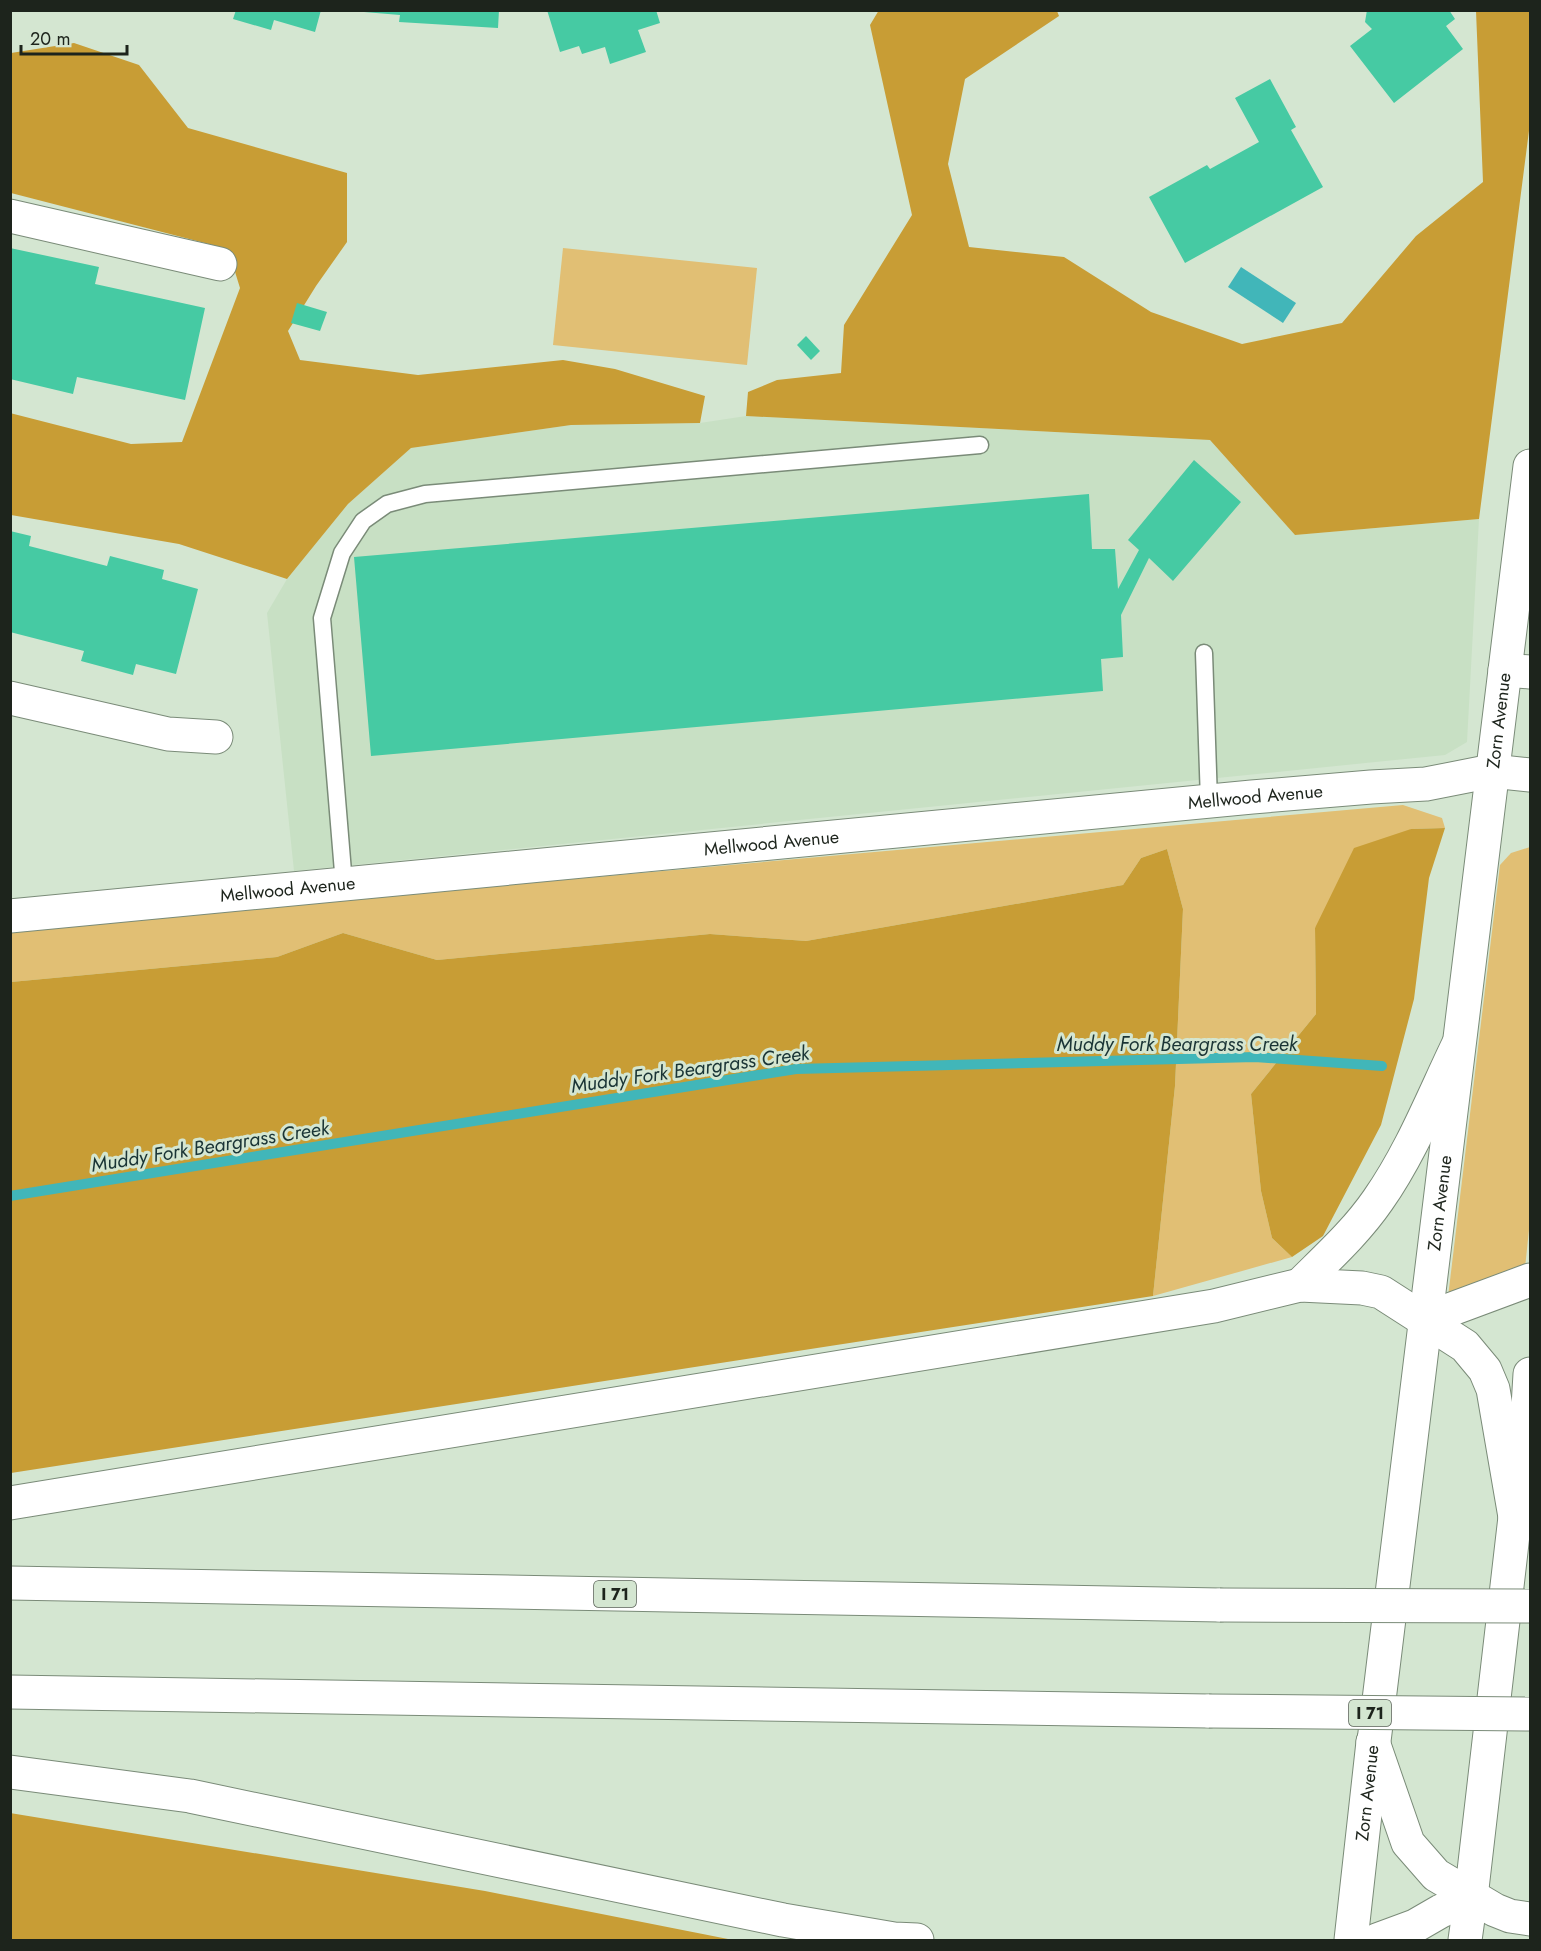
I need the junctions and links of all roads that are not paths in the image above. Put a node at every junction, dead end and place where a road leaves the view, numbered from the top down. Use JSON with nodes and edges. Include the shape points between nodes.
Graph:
{"nodes":[{"id":1,"x":10,"y":216,"type":"edge"},
{"id":2,"x":220,"y":264,"type":"dead end"},
{"id":3,"x":980,"y":445,"type":"dead end"},
{"id":4,"x":1530,"y":466,"type":"edge"},
{"id":5,"x":1204,"y":653,"type":"dead end"},
{"id":6,"x":1518,"y":671,"type":"edge"},
{"id":7,"x":10,"y":698,"type":"edge"},
{"id":8,"x":216,"y":736,"type":"dead end"},
{"id":9,"x":1492,"y":771,"type":"junction"},
{"id":10,"x":1530,"y":775,"type":"edge"},
{"id":11,"x":1209,"y":801,"type":"junction"},
{"id":12,"x":344,"y":884,"type":"junction"},
{"id":13,"x":10,"y":916,"type":"edge"},
{"id":14,"x":1458,"y":1045,"type":"junction"},
{"id":15,"x":1530,"y":1280,"type":"edge"},
{"id":16,"x":1300,"y":1285,"type":"junction"},
{"id":17,"x":1425,"y":1319,"type":"junction"},
{"id":18,"x":1530,"y":1374,"type":"edge"},
{"id":19,"x":10,"y":1503,"type":"edge"},
{"id":20,"x":1515,"y":1517,"type":"junction"},
{"id":21,"x":10,"y":1583,"type":"edge"},
{"id":22,"x":1530,"y":1606,"type":"edge"},
{"id":23,"x":10,"y":1692,"type":"edge"},
{"id":24,"x":1530,"y":1714,"type":"edge"},
{"id":25,"x":1373,"y":1742,"type":"junction"},
{"id":26,"x":10,"y":1772,"type":"edge"},
{"id":27,"x":1471,"y":1897,"type":"junction"},
{"id":28,"x":1530,"y":1919,"type":"edge"},
{"id":29,"x":916,"y":1941,"type":"edge"},
{"id":30,"x":1351,"y":1941,"type":"edge"},
{"id":31,"x":1377,"y":1941,"type":"edge"},
{"id":32,"x":1465,"y":1941,"type":"edge"}],
"edges":[{"from":1,"to":2,"type":"main road"},
{"from":3,"to":12,"type":"lane","via":[[425,494],[387,504],[363,521],[342,553],[322,618]]},
{"from":4,"to":6,"type":"main road","name":"Zorn Avenue"},
{"from":5,"to":11,"type":"lane"},
{"from":6,"to":9,"type":"main road","name":"Zorn Avenue"},
{"from":7,"to":8,"type":"main road","via":[[168,734]]},
{"from":9,"to":10,"type":"main road","name":"Mellwood Avenue"},
{"from":9,"to":11,"type":"main road","name":"Mellwood Avenue","via":[[1426,784]]},
{"from":9,"to":14,"type":"main road","name":"Zorn Avenue"},
{"from":11,"to":12,"type":"main road","name":"Mellwood Avenue"},
{"from":12,"to":13,"type":"main road","name":"Mellwood Avenue"},
{"from":14,"to":16,"type":"main road","via":[[1378,1200],[1347,1239]]},
{"from":14,"to":17,"type":"main road","name":"Zorn Avenue"},
{"from":15,"to":17,"type":"main road"},
{"from":16,"to":17,"type":"main road","via":[[1362,1287],[1381,1292]]},
{"from":16,"to":19,"type":"main road","via":[[1214,1306]]},
{"from":17,"to":20,"type":"main road","via":[[1466,1346],[1485,1370],[1498,1411]]},
{"from":17,"to":25,"type":"main road","name":"Zorn Avenue"},
{"from":18,"to":20,"type":"main road"},
{"from":20,"to":27,"type":"main road"},
{"from":21,"to":22,"type":"main road","number":"I 71","bridge":true,"via":[[1220,1605]]},
{"from":23,"to":24,"type":"main road","number":"I 71","bridge":true},
{"from":25,"to":27,"type":"main road","via":[[1408,1843],[1436,1875]]},
{"from":25,"to":30,"type":"main road","name":"Zorn Avenue"},
{"from":26,"to":29,"type":"main road","via":[[190,1796],[783,1920]]},
{"from":27,"to":28,"type":"main road","via":[[1510,1916]]},
{"from":27,"to":31,"type":"main road"},
{"from":27,"to":32,"type":"main road"}]}
